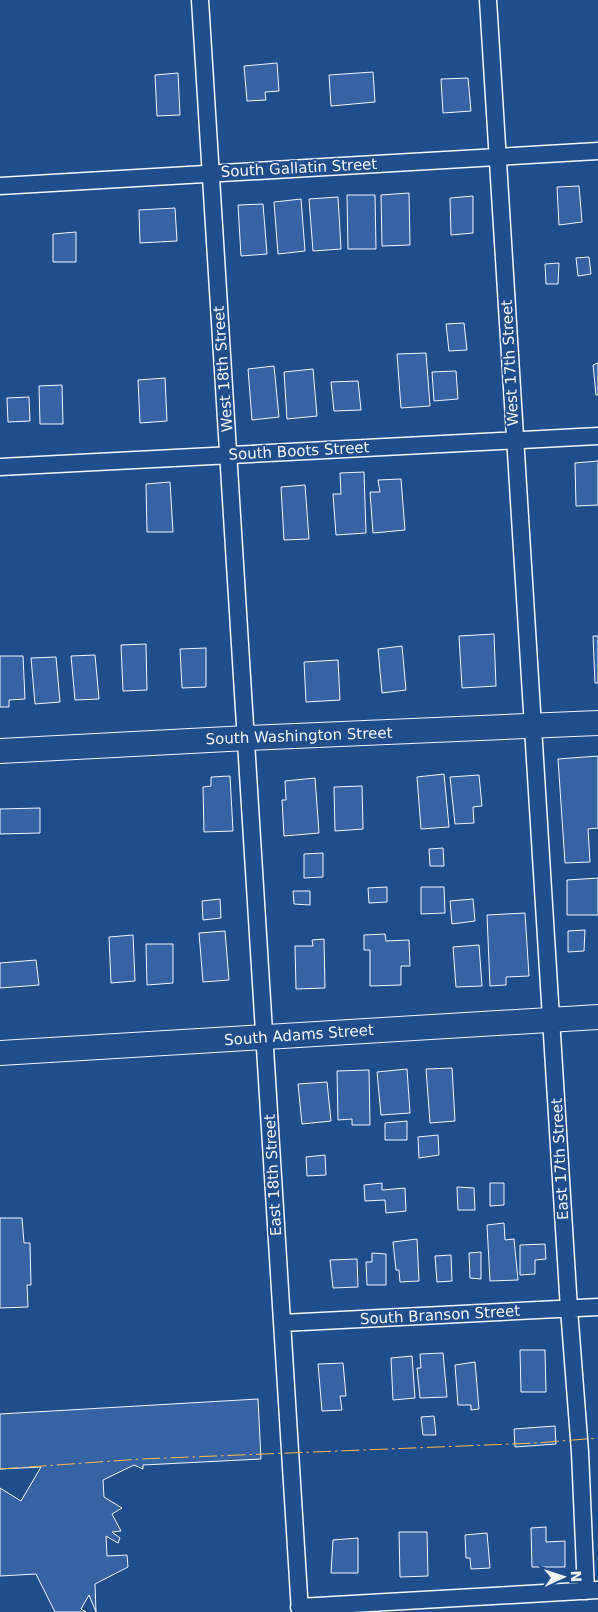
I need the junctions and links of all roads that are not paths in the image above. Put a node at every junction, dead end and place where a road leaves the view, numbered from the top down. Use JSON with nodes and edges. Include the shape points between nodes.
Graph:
{"nodes":[{"id":1,"x":200,"y":0,"type":"edge"},
{"id":2,"x":488,"y":0,"type":"edge"},
{"id":3,"x":598,"y":151,"type":"edge"},
{"id":4,"x":498,"y":156,"type":"junction"},
{"id":5,"x":211,"y":173,"type":"junction"},
{"id":6,"x":0,"y":186,"type":"edge"},
{"id":7,"x":598,"y":436,"type":"edge"},
{"id":8,"x":514,"y":440,"type":"junction"},
{"id":9,"x":229,"y":455,"type":"junction"},
{"id":10,"x":0,"y":467,"type":"edge"},
{"id":11,"x":598,"y":723,"type":"edge"},
{"id":12,"x":534,"y":727,"type":"junction"},
{"id":13,"x":246,"y":738,"type":"junction"},
{"id":14,"x":0,"y":751,"type":"edge"},
{"id":15,"x":598,"y":1017,"type":"edge"},
{"id":16,"x":551,"y":1018,"type":"junction"},
{"id":17,"x":265,"y":1037,"type":"junction"},
{"id":18,"x":0,"y":1053,"type":"edge"},
{"id":19,"x":598,"y":1308,"type":"edge"},
{"id":20,"x":569,"y":1309,"type":"junction"},
{"id":21,"x":282,"y":1323,"type":"junction"},
{"id":22,"x":592,"y":1590,"type":"edge"},
{"id":23,"x":299,"y":1609,"type":"edge"}],
"edges":[{"from":1,"to":5,"type":"street","name":"West 18th Street"},
{"from":2,"to":4,"type":"street","name":"West 17th Street"},
{"from":3,"to":4,"type":"street","name":"South Gallatin Street"},
{"from":4,"to":5,"type":"street","name":"South Gallatin Street"},
{"from":4,"to":8,"type":"street","name":"West 17th Street"},
{"from":5,"to":6,"type":"street","name":"South Gallatin Street"},
{"from":5,"to":9,"type":"street","name":"West 18th Street"},
{"from":7,"to":8,"type":"street","name":"South Boots Street"},
{"from":8,"to":9,"type":"street","name":"South Boots Street"},
{"from":8,"to":12,"type":"street","name":"West 17th Street"},
{"from":9,"to":10,"type":"street","name":"South Boots Street"},
{"from":9,"to":13,"type":"street","name":"West 18th Street"},
{"from":11,"to":12,"type":"main road","name":"South Washington Street"},
{"from":12,"to":13,"type":"main road","name":"South Washington Street"},
{"from":12,"to":16,"type":"street","name":"East 17th Street"},
{"from":13,"to":14,"type":"main road","name":"South Washington Street"},
{"from":13,"to":17,"type":"street","name":"East 18th Street"},
{"from":15,"to":16,"type":"main road","name":"South Adams Street"},
{"from":16,"to":17,"type":"main road","name":"South Adams Street"},
{"from":16,"to":20,"type":"street","name":"East 17th Street"},
{"from":17,"to":18,"type":"main road","name":"South Adams Street"},
{"from":17,"to":21,"type":"street","name":"East 18th Street"},
{"from":19,"to":20,"type":"street","name":"South Branson Street"},
{"from":20,"to":21,"type":"street","name":"South Branson Street"},
{"from":20,"to":22,"type":"street","name":"East 17th Street"},
{"from":21,"to":23,"type":"street","name":"East 18th Street"},
{"from":22,"to":23,"type":"street"}]}
